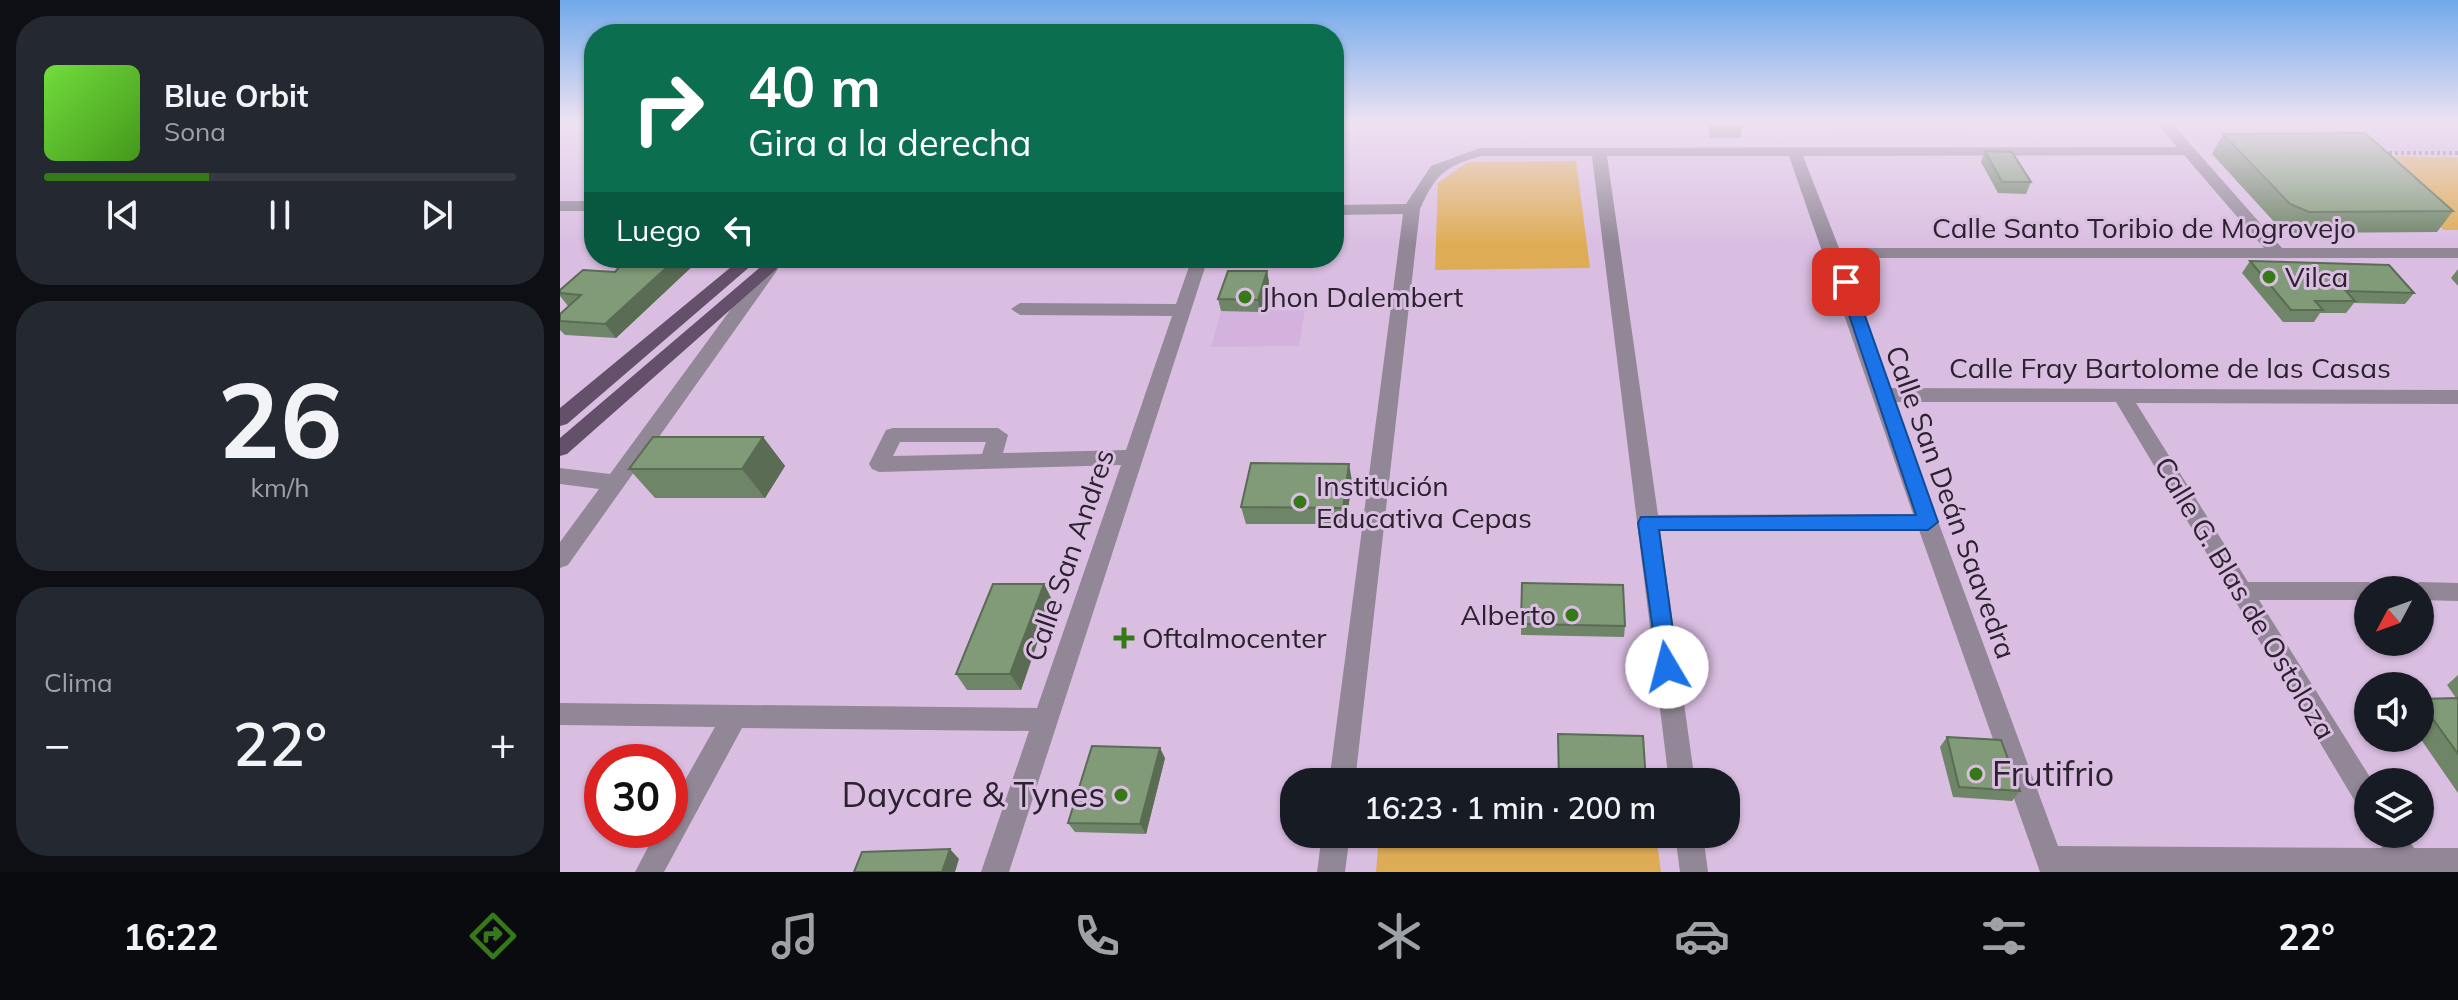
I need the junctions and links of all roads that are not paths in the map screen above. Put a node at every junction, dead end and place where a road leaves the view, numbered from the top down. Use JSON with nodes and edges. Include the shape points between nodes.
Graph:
{"nodes":[{"id":1,"x":1442,"y":163,"type":"edge"},
{"id":2,"x":1601,"y":163,"type":"edge"},
{"id":3,"x":1798,"y":163,"type":"edge"},
{"id":4,"x":2200,"y":163,"type":"edge"},
{"id":5,"x":560,"y":206,"type":"edge"},
{"id":6,"x":584,"y":206,"type":"edge"},
{"id":7,"x":1412,"y":209,"type":"junction"},
{"id":8,"x":1344,"y":210,"type":"edge"},
{"id":9,"x":1831,"y":253,"type":"junction"},
{"id":10,"x":2458,"y":253,"type":"edge"},
{"id":11,"x":2278,"y":254,"type":"junction"},
{"id":12,"x":740,"y":268,"type":"edge"},
{"id":13,"x":769,"y":268,"type":"edge"},
{"id":14,"x":771,"y":268,"type":"edge"},
{"id":15,"x":1197,"y":268,"type":"edge"},
{"id":16,"x":1020,"y":309,"type":"dead end"},
{"id":17,"x":1183,"y":310,"type":"junction"},
{"id":18,"x":1882,"y":395,"type":"junction"},
{"id":19,"x":2122,"y":396,"type":"junction"},
{"id":20,"x":2458,"y":397,"type":"edge"},
{"id":21,"x":560,"y":419,"type":"edge"},
{"id":22,"x":560,"y":449,"type":"edge"},
{"id":23,"x":1134,"y":457,"type":"junction"},
{"id":24,"x":990,"y":461,"type":"junction"},
{"id":25,"x":560,"y":476,"type":"edge"},
{"id":26,"x":616,"y":483,"type":"junction"},
{"id":27,"x":1928,"y":522,"type":"junction"},
{"id":28,"x":1648,"y":523,"type":"junction"},
{"id":29,"x":560,"y":559,"type":"edge"},
{"id":30,"x":2240,"y":591,"type":"junction"},
{"id":31,"x":2354,"y":591,"type":"edge"},
{"id":32,"x":2434,"y":591,"type":"edge"},
{"id":33,"x":2458,"y":592,"type":"edge"},
{"id":34,"x":560,"y":714,"type":"edge"},
{"id":35,"x":733,"y":719,"type":"junction"},
{"id":36,"x":1045,"y":720,"type":"junction"},
{"id":37,"x":1344,"y":768,"type":"edge"},
{"id":38,"x":1680,"y":768,"type":"edge"},
{"id":39,"x":2354,"y":776,"type":"edge"},
{"id":40,"x":1334,"y":848,"type":"edge"},
{"id":41,"x":1691,"y":848,"type":"edge"},
{"id":42,"x":2398,"y":848,"type":"edge"},
{"id":43,"x":2406,"y":861,"type":"junction"},
{"id":44,"x":2458,"y":862,"type":"edge"},
{"id":45,"x":2052,"y":866,"type":"edge"},
{"id":46,"x":649,"y":872,"type":"edge"},
{"id":47,"x":995,"y":872,"type":"edge"},
{"id":48,"x":1331,"y":872,"type":"edge"},
{"id":49,"x":1694,"y":872,"type":"edge"}],
"edges":[{"from":1,"to":7,"type":"street","via":[[1421,184]]},
{"from":2,"to":28,"type":"street"},
{"from":3,"to":9,"type":"street","name":"Calle San Deán Saavedra"},
{"from":4,"to":11,"type":"street"},
{"from":5,"to":6,"type":"street"},
{"from":7,"to":8,"type":"street"},
{"from":7,"to":37,"type":"street"},
{"from":9,"to":11,"type":"street","name":"Calle Santo Toribio de Mogrovejo"},
{"from":9,"to":18,"type":"street","name":"Calle San Deán Saavedra","via":[[1846,282]]},
{"from":10,"to":11,"type":"street","name":"Calle Santo Toribio de Mogrovejo"},
{"from":12,"to":21,"type":"main road"},
{"from":13,"to":22,"type":"main road"},
{"from":14,"to":26,"type":"street"},
{"from":15,"to":17,"type":"street","name":"Calle San Andres"},
{"from":16,"to":17,"type":"street"},
{"from":17,"to":23,"type":"street","name":"Calle San Andres"},
{"from":18,"to":19,"type":"street","name":"Calle Fray Bartolome de las Casas"},
{"from":18,"to":27,"type":"street","name":"Calle San Deán Saavedra"},
{"from":19,"to":20,"type":"street","name":"Calle Fray Bartolome de las Casas"},
{"from":19,"to":30,"type":"street","name":"Calle G. Blas de Ostoloza"},
{"from":23,"to":24,"type":"street"},
{"from":23,"to":36,"type":"street","name":"Calle San Andres"},
{"from":24,"to":24,"type":"street","via":[[998,435],[893,435],[879,464]]},
{"from":25,"to":26,"type":"street"},
{"from":26,"to":29,"type":"street"},
{"from":27,"to":28,"type":"street"},
{"from":27,"to":45,"type":"street","name":"Calle San Deán Saavedra"},
{"from":28,"to":38,"type":"street"},
{"from":30,"to":31,"type":"street"},
{"from":30,"to":39,"type":"street","name":"Calle G. Blas de Ostoloza"},
{"from":32,"to":33,"type":"street"},
{"from":34,"to":35,"type":"street"},
{"from":35,"to":36,"type":"street"},
{"from":35,"to":46,"type":"street"},
{"from":36,"to":47,"type":"street","name":"Calle San Andres"},
{"from":40,"to":48,"type":"street"},
{"from":41,"to":49,"type":"street"},
{"from":42,"to":43,"type":"street"},
{"from":43,"to":44,"type":"street"},
{"from":43,"to":45,"type":"street"}]}
